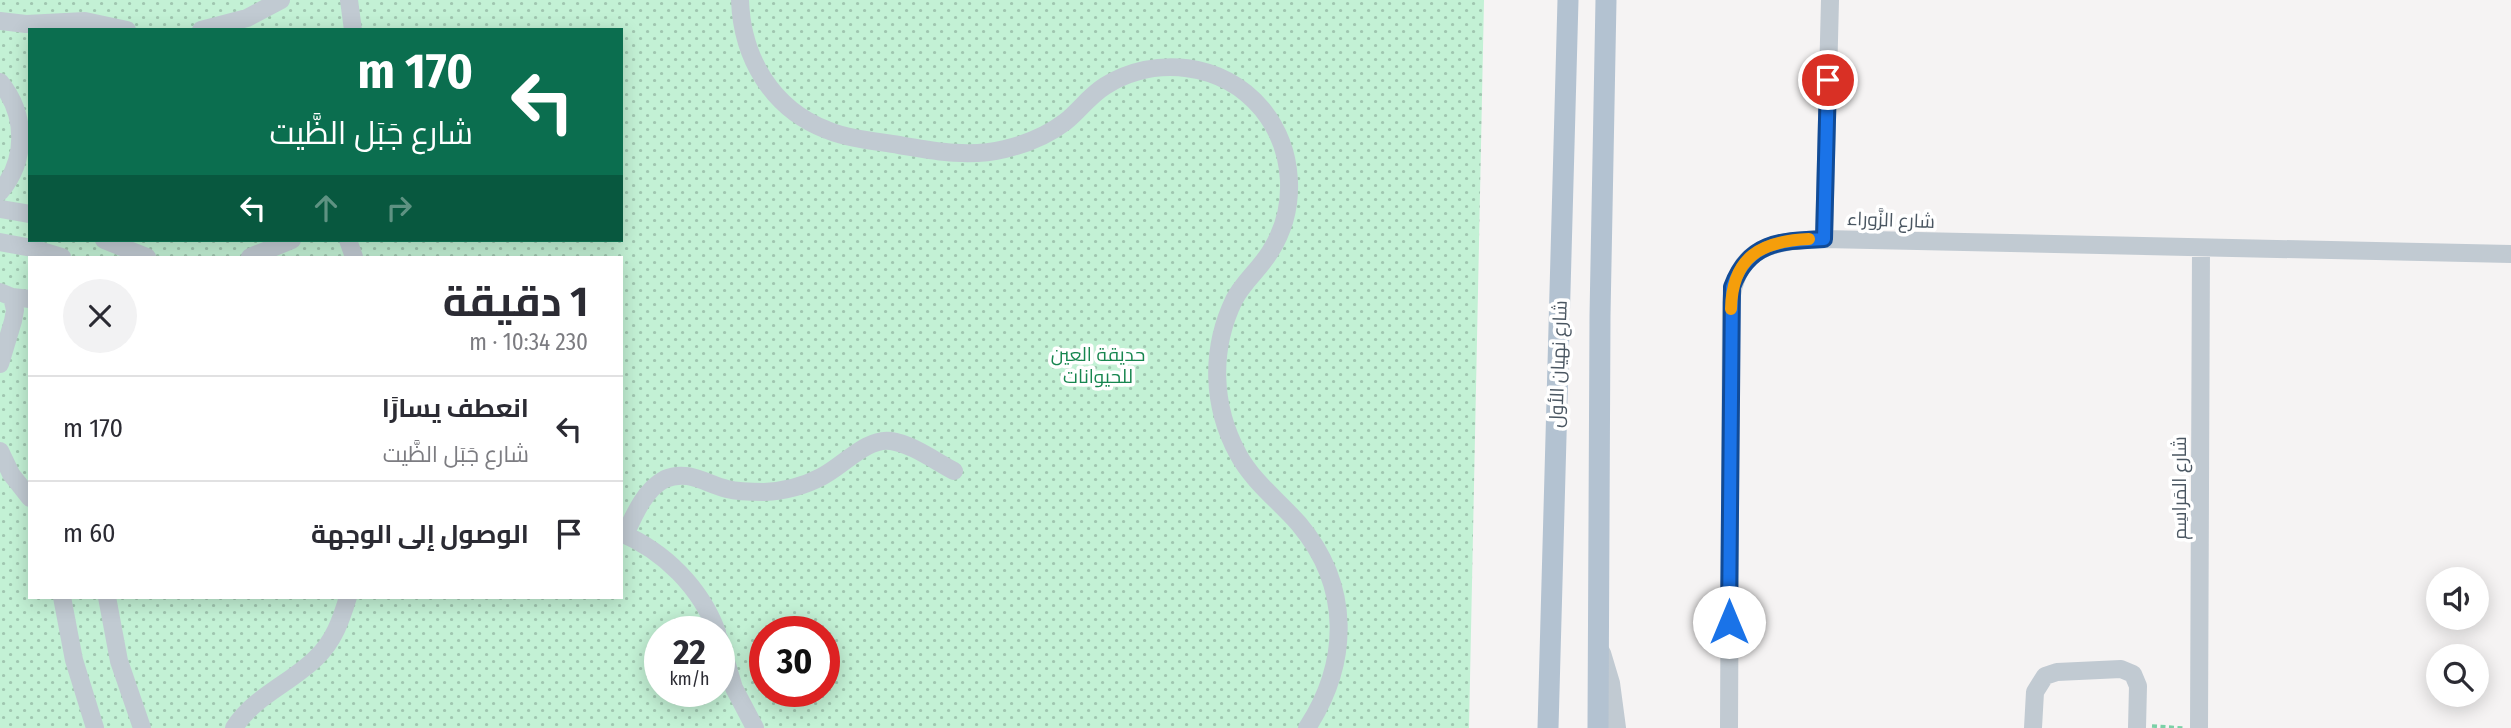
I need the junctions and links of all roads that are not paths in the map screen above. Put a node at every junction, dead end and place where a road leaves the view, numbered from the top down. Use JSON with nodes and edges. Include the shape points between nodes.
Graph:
{"nodes":[{"id":1,"x":281,"y":0,"type":"edge"},
{"id":2,"x":349,"y":0,"type":"edge"},
{"id":3,"x":740,"y":0,"type":"edge"},
{"id":4,"x":1568,"y":0,"type":"edge"},
{"id":5,"x":1606,"y":0,"type":"edge"},
{"id":6,"x":1830,"y":0,"type":"edge"},
{"id":7,"x":0,"y":21,"type":"edge"},
{"id":8,"x":118,"y":28,"type":"edge"},
{"id":9,"x":209,"y":28,"type":"edge"},
{"id":10,"x":353,"y":28,"type":"edge"},
{"id":11,"x":0,"y":82,"type":"edge"},
{"id":12,"x":28,"y":160,"type":"edge"},
{"id":13,"x":12,"y":177,"type":"junction"},
{"id":14,"x":0,"y":192,"type":"edge"},
{"id":15,"x":0,"y":209,"type":"edge"},
{"id":16,"x":28,"y":214,"type":"edge"},
{"id":17,"x":1824,"y":239,"type":"junction"},
{"id":18,"x":0,"y":242,"type":"edge"},
{"id":19,"x":109,"y":242,"type":"edge"},
{"id":20,"x":287,"y":242,"type":"edge"},
{"id":21,"x":2200,"y":249,"type":"junction"},
{"id":22,"x":2511,"y":254,"type":"edge"},
{"id":23,"x":59,"y":256,"type":"edge"},
{"id":24,"x":144,"y":256,"type":"edge"},
{"id":25,"x":252,"y":256,"type":"edge"},
{"id":26,"x":14,"y":296,"type":"edge"},
{"id":27,"x":0,"y":364,"type":"edge"},
{"id":28,"x":0,"y":451,"type":"edge"},
{"id":29,"x":954,"y":471,"type":"dead end"},
{"id":30,"x":28,"y":495,"type":"edge"},
{"id":31,"x":623,"y":534,"type":"edge"},
{"id":32,"x":62,"y":599,"type":"edge"},
{"id":33,"x":107,"y":599,"type":"edge"},
{"id":34,"x":347,"y":599,"type":"edge"},
{"id":35,"x":710,"y":616,"type":"edge"},
{"id":36,"x":1598,"y":643,"type":"junction"},
{"id":37,"x":735,"y":690,"type":"edge"},
{"id":38,"x":2137,"y":727,"type":"edge"},
{"id":39,"x":95,"y":728,"type":"edge"},
{"id":40,"x":142,"y":728,"type":"edge"},
{"id":41,"x":234,"y":728,"type":"edge"},
{"id":42,"x":755,"y":728,"type":"edge"},
{"id":43,"x":1307,"y":728,"type":"edge"},
{"id":44,"x":1548,"y":728,"type":"edge"},
{"id":45,"x":1598,"y":728,"type":"edge"},
{"id":46,"x":1617,"y":728,"type":"edge"},
{"id":47,"x":1729,"y":728,"type":"edge"},
{"id":48,"x":2033,"y":728,"type":"edge"},
{"id":49,"x":2199,"y":728,"type":"edge"}],
"edges":[{"from":1,"to":9,"type":"street","via":[[247,18]]},
{"from":2,"to":10,"type":"street"},
{"from":3,"to":43,"type":"street","via":[[751,59],[771,90],[797,114],[845,136],[950,153],[1004,149],[1053,130],[1115,80],[1163,68],[1211,73],[1239,88],[1263,110],[1285,154],[1288,206],[1277,239],[1245,281],[1226,317],[1217,379],[1223,421],[1240,459],[1301,527],[1331,580],[1339,620],[1336,659],[1325,696]]},
{"from":4,"to":44,"type":"main road","name":"شارع نهيان الأول"},
{"from":5,"to":36,"type":"main road"},
{"from":6,"to":17,"type":"street"},
{"from":7,"to":8,"type":"street","via":[[85,21]]},
{"from":11,"to":13,"type":"street","via":[[11,97],[20,129],[18,163]]},
{"from":12,"to":13,"type":"street"},
{"from":13,"to":14,"type":"street"},
{"from":15,"to":16,"type":"street"},
{"from":17,"to":21,"type":"street","name":"شارع الزَّوراء"},
{"from":17,"to":47,"type":"street","name":"شارع الزَّوراء","via":[[1761,248],[1738,271],[1732,287]]},
{"from":18,"to":23,"type":"street"},
{"from":19,"to":24,"type":"street"},
{"from":20,"to":25,"type":"street"},
{"from":21,"to":22,"type":"street","name":"شارع الزَّوراء"},
{"from":21,"to":49,"type":"street","name":"شارع المَراسِم"},
{"from":26,"to":27,"type":"street","via":[[15,310]]},
{"from":28,"to":30,"type":"street"},
{"from":29,"to":31,"type":"street","via":[[887,440],[867,446],[819,479],[778,491],[740,491],[677,476],[648,493]]},
{"from":31,"to":35,"type":"street","via":[[643,543],[677,571]]},
{"from":32,"to":39,"type":"street","via":[[74,660]]},
{"from":33,"to":40,"type":"street","via":[[119,661]]},
{"from":34,"to":41,"type":"street","via":[[335,633],[323,650]]},
{"from":36,"to":45,"type":"main road"},
{"from":36,"to":46,"type":"street","via":[[1611,683]]},
{"from":37,"to":42,"type":"street"},
{"from":38,"to":48,"type":"street","via":[[2138,686],[2133,674],[2120,669],[2045,676],[2035,692]]}]}
